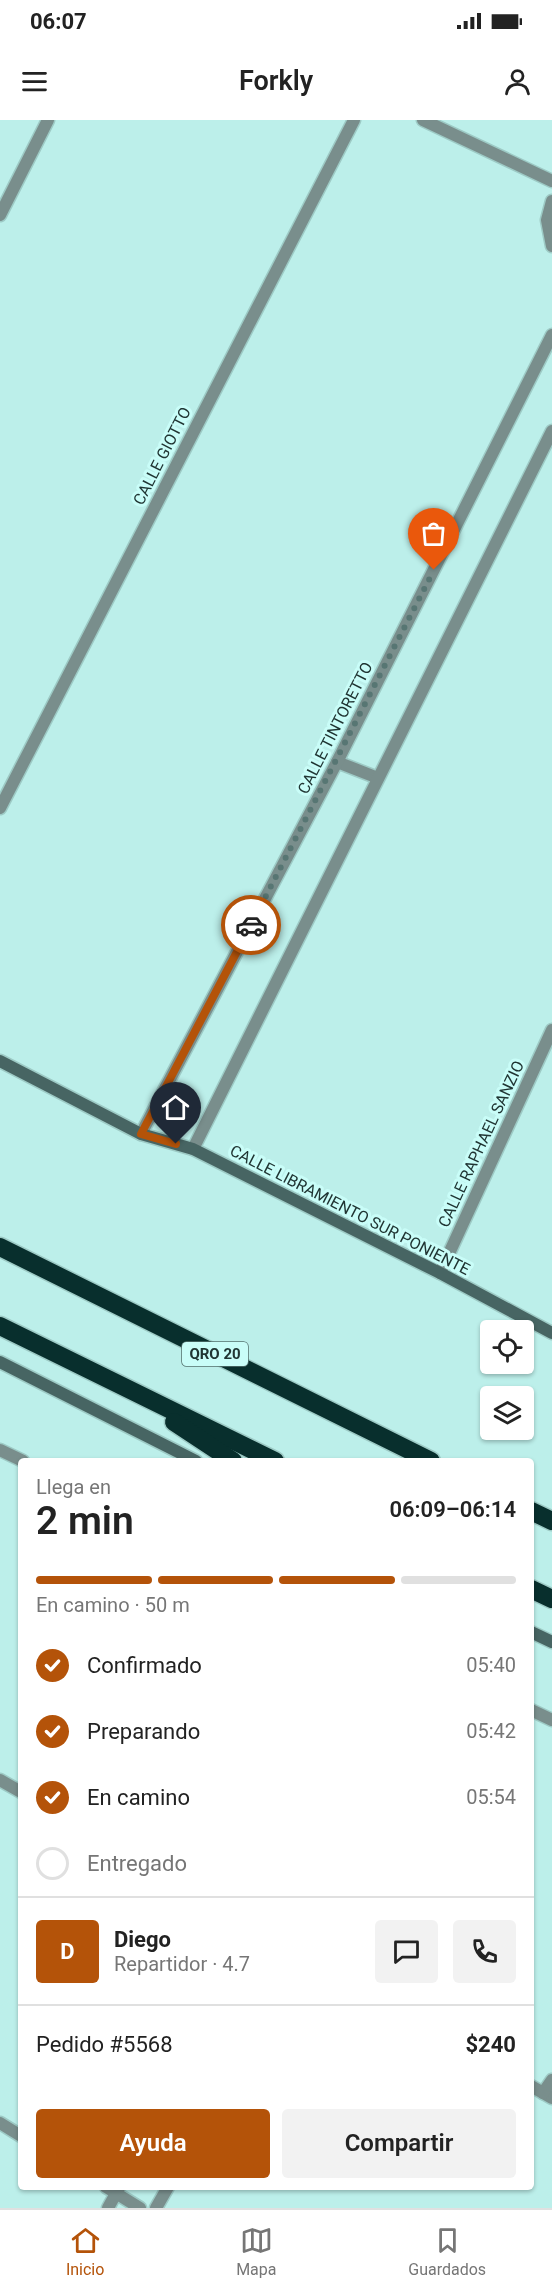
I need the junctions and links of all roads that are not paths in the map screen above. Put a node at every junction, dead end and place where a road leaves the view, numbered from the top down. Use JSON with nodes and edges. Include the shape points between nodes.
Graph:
{"nodes":[{"id":1,"x":48,"y":120,"type":"edge"},
{"id":2,"x":354,"y":120,"type":"edge"},
{"id":3,"x":423,"y":120,"type":"edge"},
{"id":4,"x":552,"y":181,"type":"edge"},
{"id":5,"x":552,"y":201,"type":"edge"},
{"id":6,"x":0,"y":215,"type":"edge"},
{"id":7,"x":552,"y":246,"type":"edge"},
{"id":8,"x":552,"y":335,"type":"edge"},
{"id":9,"x":552,"y":431,"type":"edge"},
{"id":10,"x":337,"y":762,"type":"junction"},
{"id":11,"x":378,"y":778,"type":"junction"},
{"id":12,"x":0,"y":808,"type":"edge"},
{"id":13,"x":552,"y":1030,"type":"edge"},
{"id":14,"x":0,"y":1061,"type":"edge"},
{"id":15,"x":141,"y":1134,"type":"junction"},
{"id":16,"x":193,"y":1149,"type":"junction"},
{"id":17,"x":0,"y":1247,"type":"edge"},
{"id":18,"x":440,"y":1273,"type":"junction"},
{"id":19,"x":0,"y":1326,"type":"edge"},
{"id":20,"x":552,"y":1333,"type":"edge"},
{"id":21,"x":0,"y":1362,"type":"edge"},
{"id":22,"x":113,"y":1380,"type":"junction"},
{"id":23,"x":0,"y":1450,"type":"edge"},
{"id":24,"x":190,"y":1458,"type":"edge"},
{"id":25,"x":229,"y":1458,"type":"edge"},
{"id":26,"x":269,"y":1458,"type":"edge"},
{"id":27,"x":425,"y":1458,"type":"edge"},
{"id":28,"x":18,"y":1459,"type":"edge"},
{"id":29,"x":534,"y":1512,"type":"edge"},
{"id":30,"x":552,"y":1521,"type":"edge"},
{"id":31,"x":534,"y":1590,"type":"edge"},
{"id":32,"x":552,"y":1599,"type":"edge"},
{"id":33,"x":534,"y":1633,"type":"edge"},
{"id":34,"x":552,"y":1642,"type":"edge"},
{"id":35,"x":534,"y":1711,"type":"edge"},
{"id":36,"x":552,"y":1720,"type":"edge"},
{"id":37,"x":0,"y":1780,"type":"edge"},
{"id":38,"x":18,"y":1790,"type":"edge"},
{"id":39,"x":552,"y":2080,"type":"edge"},
{"id":40,"x":534,"y":2088,"type":"edge"},
{"id":41,"x":548,"y":2095,"type":"edge"},
{"id":42,"x":0,"y":2123,"type":"edge"},
{"id":43,"x":18,"y":2134,"type":"edge"},
{"id":44,"x":114,"y":2190,"type":"edge"},
{"id":45,"x":115,"y":2190,"type":"edge"},
{"id":46,"x":166,"y":2190,"type":"edge"},
{"id":47,"x":108,"y":2208,"type":"edge"},
{"id":48,"x":140,"y":2208,"type":"edge"},
{"id":49,"x":156,"y":2208,"type":"edge"}],
"edges":[{"from":1,"to":6,"type":"street"},
{"from":2,"to":12,"type":"street","name":"CALLE GIOTTO"},
{"from":3,"to":4,"type":"street"},
{"from":5,"to":7,"type":"street","via":[[547,220]]},
{"from":8,"to":10,"type":"street","name":"CALLE TINTORETTO"},
{"from":9,"to":11,"type":"street"},
{"from":10,"to":11,"type":"street"},
{"from":10,"to":15,"type":"street","name":"CALLE TINTORETTO"},
{"from":11,"to":16,"type":"street"},
{"from":13,"to":18,"type":"street","name":"CALLE RAPHAEL SANZIO"},
{"from":14,"to":15,"type":"street","name":"CALLE LIBRAMIENTO SUR PONIENTE"},
{"from":15,"to":16,"type":"street","name":"CALLE LIBRAMIENTO SUR PONIENTE"},
{"from":16,"to":18,"type":"street","name":"CALLE LIBRAMIENTO SUR PONIENTE"},
{"from":17,"to":27,"type":"highway","number":"QRO 20"},
{"from":18,"to":20,"type":"street","name":"CALLE LIBRAMIENTO SUR PONIENTE"},
{"from":19,"to":22,"type":"highway"},
{"from":21,"to":24,"type":"street"},
{"from":22,"to":25,"type":"highway"},
{"from":22,"to":26,"type":"highway"},
{"from":23,"to":28,"type":"street"},
{"from":29,"to":30,"type":"highway"},
{"from":31,"to":32,"type":"highway"},
{"from":33,"to":34,"type":"street"},
{"from":35,"to":36,"type":"street"},
{"from":37,"to":38,"type":"street"},
{"from":39,"to":41,"type":"street"},
{"from":40,"to":41,"type":"street"},
{"from":42,"to":43,"type":"street"},
{"from":44,"to":47,"type":"street"},
{"from":45,"to":48,"type":"street"},
{"from":46,"to":49,"type":"street"}]}
